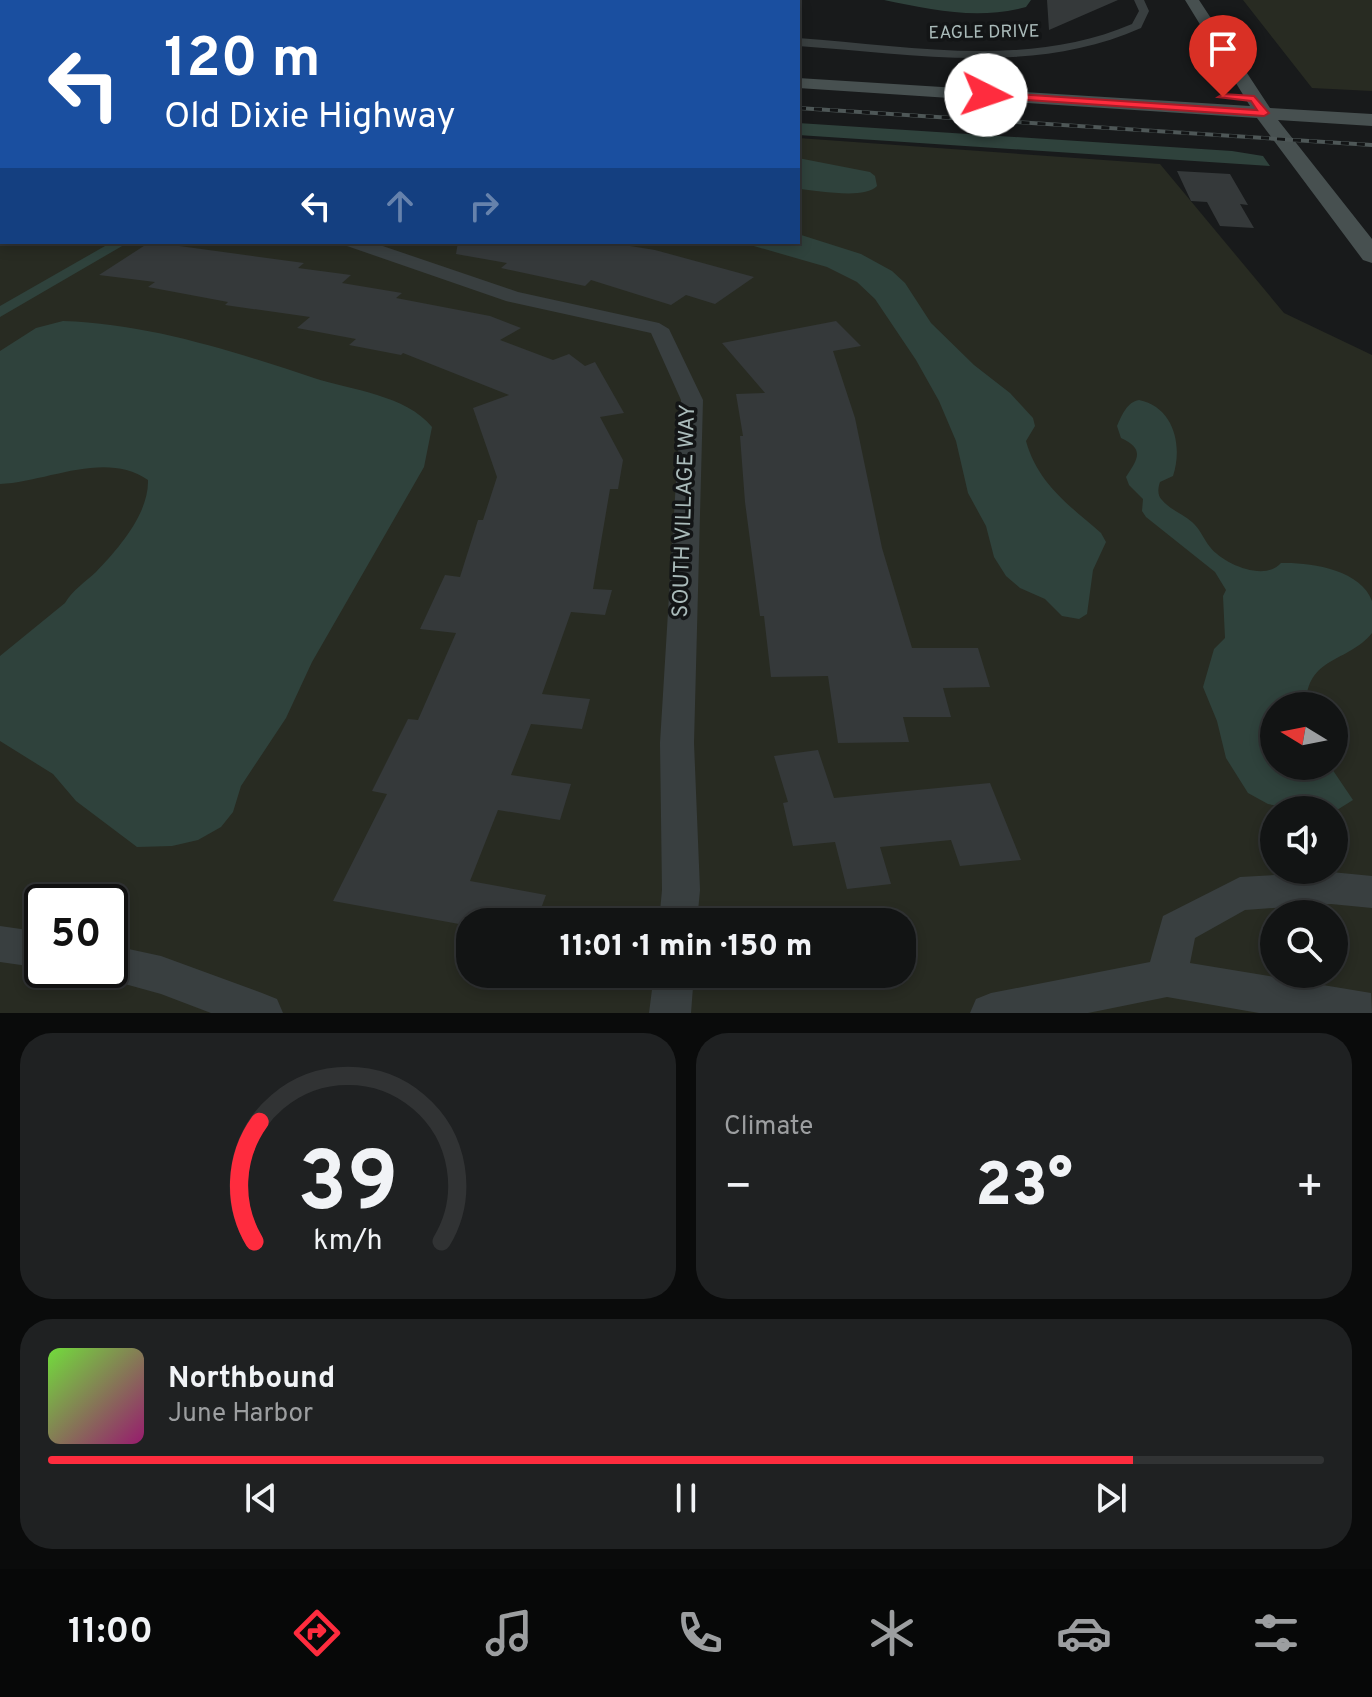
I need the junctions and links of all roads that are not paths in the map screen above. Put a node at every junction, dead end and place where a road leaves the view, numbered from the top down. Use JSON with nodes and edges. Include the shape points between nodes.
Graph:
{"nodes":[{"id":1,"x":1139,"y":0,"type":"edge"},
{"id":2,"x":1192,"y":0,"type":"edge"},
{"id":3,"x":800,"y":42,"type":"edge"},
{"id":4,"x":800,"y":71,"type":"edge"},
{"id":5,"x":800,"y":83,"type":"edge"},
{"id":6,"x":1259,"y":106,"type":"junction"},
{"id":7,"x":1372,"y":106,"type":"edge"},
{"id":8,"x":1372,"y":120,"type":"edge"},
{"id":9,"x":359,"y":244,"type":"edge"},
{"id":10,"x":1372,"y":255,"type":"edge"},
{"id":11,"x":1372,"y":892,"type":"edge"},
{"id":12,"x":679,"y":908,"type":"edge"},
{"id":13,"x":0,"y":944,"type":"edge"},
{"id":14,"x":24,"y":947,"type":"edge"},
{"id":15,"x":128,"y":967,"type":"edge"},
{"id":16,"x":1167,"y":978,"type":"junction"},
{"id":17,"x":673,"y":988,"type":"edge"},
{"id":18,"x":262,"y":1013,"type":"edge"},
{"id":19,"x":670,"y":1013,"type":"edge"},
{"id":20,"x":991,"y":1013,"type":"edge"},
{"id":21,"x":1371,"y":1013,"type":"edge"}],
"edges":[{"from":1,"to":3,"type":"street","name":"EAGLE DRIVE","via":[[1144,11],[1137,26],[1067,48],[971,53]]},
{"from":2,"to":6,"type":"main road"},
{"from":4,"to":6,"type":"main road"},
{"from":5,"to":6,"type":"main road"},
{"from":6,"to":7,"type":"main road"},
{"from":6,"to":8,"type":"main road"},
{"from":6,"to":10,"type":"main road"},
{"from":9,"to":12,"type":"street","name":"SOUTH VILLAGE WAY","via":[[513,297],[659,329],[692,400],[677,743]]},
{"from":11,"to":16,"type":"street","via":[[1331,888],[1240,894],[1177,928]]},
{"from":13,"to":14,"type":"street"},
{"from":15,"to":18,"type":"street"},
{"from":16,"to":20,"type":"street"},
{"from":16,"to":21,"type":"street"},
{"from":17,"to":19,"type":"street"}]}
